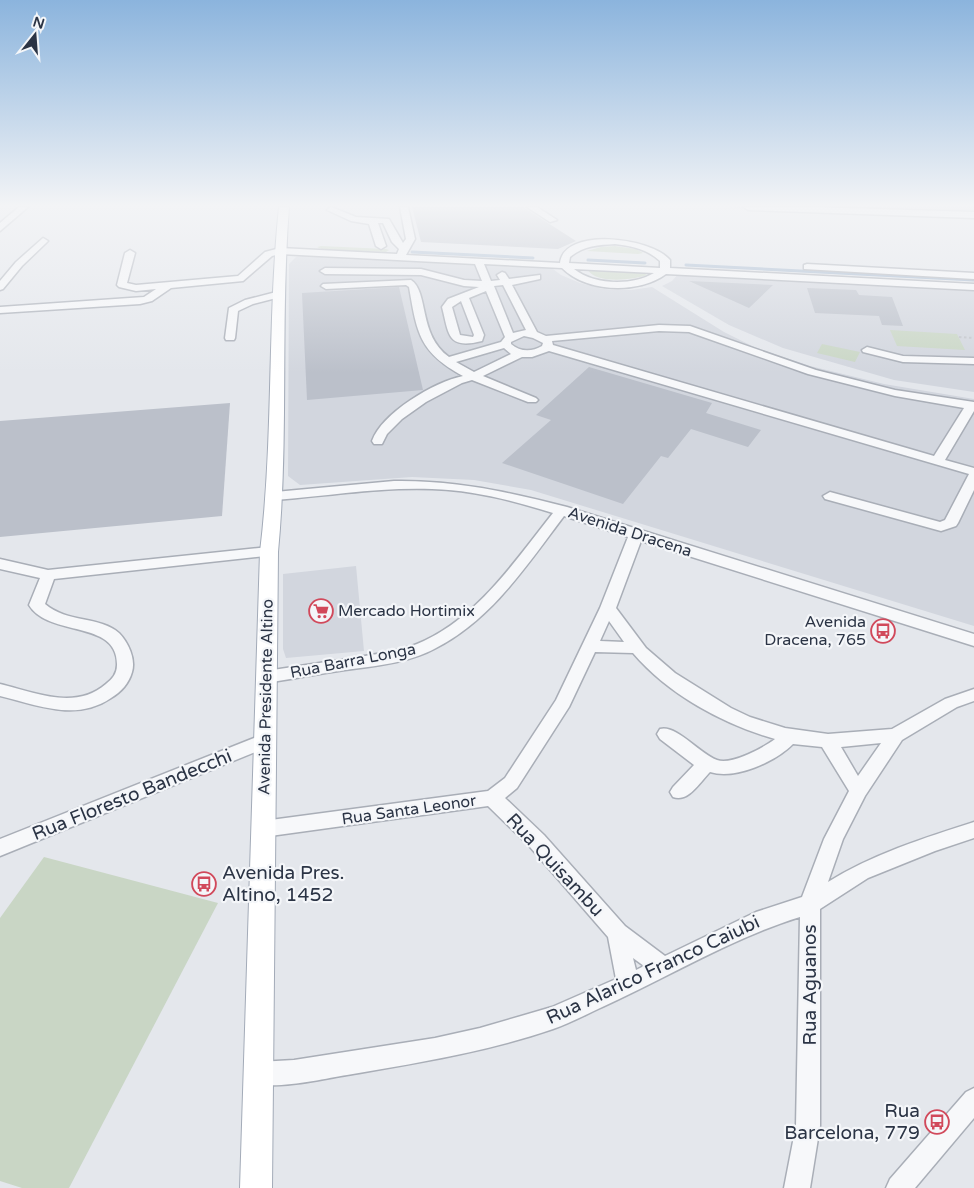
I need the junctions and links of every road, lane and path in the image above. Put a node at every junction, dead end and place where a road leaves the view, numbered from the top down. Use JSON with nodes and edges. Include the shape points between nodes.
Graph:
{"nodes":[{"id":1,"x":21,"y":262,"type":"edge"},
{"id":2,"x":128,"y":262,"type":"edge"},
{"id":3,"x":260,"y":262,"type":"edge"},
{"id":4,"x":283,"y":262,"type":"edge"},
{"id":5,"x":479,"y":262,"type":"edge"},
{"id":6,"x":495,"y":262,"type":"edge"},
{"id":7,"x":565,"y":262,"type":"edge"},
{"id":8,"x":614,"y":262,"type":"edge"},
{"id":9,"x":660,"y":262,"type":"edge"},
{"id":10,"x":668,"y":264,"type":"junction"},
{"id":11,"x":794,"y":267,"type":"dead end"},
{"id":12,"x":325,"y":271,"type":"dead end"},
{"id":13,"x":974,"y":276,"type":"edge"},
{"id":14,"x":537,"y":277,"type":"dead end"},
{"id":15,"x":506,"y":283,"type":"junction"},
{"id":16,"x":488,"y":285,"type":"junction"},
{"id":17,"x":167,"y":286,"type":"junction"},
{"id":18,"x":326,"y":286,"type":"dead end"},
{"id":19,"x":0,"y":287,"type":"edge"},
{"id":20,"x":974,"y":287,"type":"edge"},
{"id":21,"x":280,"y":294,"type":"junction"},
{"id":22,"x":464,"y":297,"type":"dead end"},
{"id":23,"x":0,"y":310,"type":"edge"},
{"id":24,"x":532,"y":334,"type":"junction"},
{"id":25,"x":959,"y":337,"type":"dead end"},
{"id":26,"x":230,"y":338,"type":"dead end"},
{"id":27,"x":974,"y":338,"type":"edge"},
{"id":28,"x":508,"y":341,"type":"junction"},
{"id":29,"x":546,"y":343,"type":"junction"},
{"id":30,"x":867,"y":350,"type":"dead end"},
{"id":31,"x":521,"y":353,"type":"junction"},
{"id":32,"x":974,"y":361,"type":"edge"},
{"id":33,"x":448,"y":362,"type":"junction"},
{"id":34,"x":472,"y":377,"type":"junction"},
{"id":35,"x":532,"y":400,"type":"dead end"},
{"id":36,"x":972,"y":406,"type":"edge"},
{"id":37,"x":378,"y":441,"type":"dead end"},
{"id":38,"x":938,"y":461,"type":"junction"},
{"id":39,"x":974,"y":472,"type":"edge"},
{"id":40,"x":974,"y":476,"type":"edge"},
{"id":41,"x":275,"y":496,"type":"junction"},
{"id":42,"x":830,"y":496,"type":"dead end"},
{"id":43,"x":562,"y":510,"type":"junction"},
{"id":44,"x":636,"y":535,"type":"junction"},
{"id":45,"x":269,"y":552,"type":"junction"},
{"id":46,"x":0,"y":564,"type":"edge"},
{"id":47,"x":48,"y":575,"type":"junction"},
{"id":48,"x":608,"y":608,"type":"junction"},
{"id":49,"x":974,"y":640,"type":"edge"},
{"id":50,"x":590,"y":646,"type":"junction"},
{"id":51,"x":638,"y":648,"type":"junction"},
{"id":52,"x":266,"y":677,"type":"junction"},
{"id":53,"x":0,"y":690,"type":"edge"},
{"id":54,"x":974,"y":695,"type":"edge"},
{"id":55,"x":666,"y":734,"type":"dead end"},
{"id":56,"x":896,"y":735,"type":"junction"},
{"id":57,"x":789,"y":736,"type":"junction"},
{"id":58,"x":827,"y":740,"type":"junction"},
{"id":59,"x":264,"y":741,"type":"junction"},
{"id":60,"x":707,"y":763,"type":"junction"},
{"id":61,"x":858,"y":791,"type":"junction"},
{"id":62,"x":679,"y":792,"type":"dead end"},
{"id":63,"x":492,"y":798,"type":"junction"},
{"id":64,"x":264,"y":829,"type":"junction"},
{"id":65,"x":974,"y":830,"type":"edge"},
{"id":66,"x":0,"y":848,"type":"edge"},
{"id":67,"x":810,"y":904,"type":"junction"},
{"id":68,"x":618,"y":933,"type":"junction"},
{"id":69,"x":662,"y":968,"type":"junction"},
{"id":70,"x":628,"y":985,"type":"junction"},
{"id":71,"x":258,"y":1074,"type":"junction"},
{"id":72,"x":974,"y":1100,"type":"edge"},
{"id":73,"x":256,"y":1188,"type":"edge"},
{"id":74,"x":797,"y":1188,"type":"edge"},
{"id":75,"x":899,"y":1188,"type":"edge"}],
"edges":[{"from":1,"to":19,"type":"street"},
{"from":2,"to":17,"type":"street","via":[[122,284],[136,288]]},
{"from":3,"to":17,"type":"street","via":[[240,279]]},
{"from":4,"to":21,"type":"main road","name":"Avenida Presidente Altino"},
{"from":5,"to":16,"type":"street"},
{"from":6,"to":15,"type":"street"},
{"from":7,"to":10,"type":"street","via":[[569,271],[583,278],[617,284],[644,282],[659,276]]},
{"from":8,"to":10,"type":"street"},
{"from":9,"to":10,"type":"street"},
{"from":10,"to":20,"type":"street"},
{"from":11,"to":13,"type":"street"},
{"from":12,"to":16,"type":"street","via":[[421,272],[464,283]]},
{"from":14,"to":15,"type":"street"},
{"from":15,"to":16,"type":"street"},
{"from":15,"to":24,"type":"street"},
{"from":16,"to":22,"type":"street"},
{"from":16,"to":28,"type":"street"},
{"from":17,"to":23,"type":"street","via":[[148,300]]},
{"from":18,"to":33,"type":"street","via":[[408,282],[414,286],[425,336]]},
{"from":21,"to":26,"type":"street","via":[[233,310]]},
{"from":21,"to":41,"type":"main road","name":"Avenida Presidente Altino"},
{"from":24,"to":28,"type":"street","via":[[517,334]]},
{"from":24,"to":29,"type":"street"},
{"from":25,"to":27,"type":"path"},
{"from":28,"to":31,"type":"street","via":[[508,348]]},
{"from":28,"to":33,"type":"street"},
{"from":29,"to":31,"type":"street","via":[[537,353]]},
{"from":29,"to":36,"type":"street","via":[[659,328],[690,329],[812,372],[896,393]]},
{"from":29,"to":38,"type":"street"},
{"from":30,"to":32,"type":"street","via":[[903,359]]},
{"from":31,"to":34,"type":"street"},
{"from":33,"to":34,"type":"street"},
{"from":34,"to":35,"type":"street"},
{"from":34,"to":37,"type":"street","via":[[454,381],[418,402],[385,426]]},
{"from":36,"to":38,"type":"street"},
{"from":38,"to":39,"type":"street"},
{"from":40,"to":42,"type":"street","via":[[951,523],[941,527]]},
{"from":41,"to":43,"type":"street","name":"Avenida Dracena","via":[[434,486],[496,493]]},
{"from":41,"to":45,"type":"main road","name":"Avenida Presidente Altino"},
{"from":43,"to":44,"type":"street","name":"Avenida Dracena"},
{"from":43,"to":52,"type":"street","name":"Rua Barra Longa","via":[[494,595],[463,624],[429,646],[375,660]]},
{"from":44,"to":48,"type":"street","name":"Rua Santa Leonor"},
{"from":44,"to":49,"type":"street","name":"Avenida Dracena"},
{"from":45,"to":47,"type":"street"},
{"from":45,"to":52,"type":"main road","name":"Avenida Presidente Altino"},
{"from":46,"to":47,"type":"street"},
{"from":47,"to":53,"type":"street","via":[[37,605],[43,613],[110,634],[119,641],[126,666],[123,676],[97,698],[78,704],[36,700]]},
{"from":48,"to":50,"type":"street","name":"Rua Santa Leonor"},
{"from":48,"to":51,"type":"street"},
{"from":50,"to":51,"type":"street"},
{"from":50,"to":63,"type":"street","name":"Rua Santa Leonor","via":[[562,703],[511,783]]},
{"from":51,"to":57,"type":"street","via":[[653,664],[721,711],[758,728]]},
{"from":52,"to":59,"type":"main road","name":"Avenida Presidente Altino"},
{"from":54,"to":56,"type":"street","name":"Rua Aguanos","via":[[951,703]]},
{"from":55,"to":60,"type":"street"},
{"from":56,"to":58,"type":"street"},
{"from":56,"to":61,"type":"street","name":"Rua Aguanos"},
{"from":57,"to":58,"type":"street"},
{"from":57,"to":60,"type":"street","via":[[781,746],[767,754],[730,768]]},
{"from":58,"to":61,"type":"street"},
{"from":59,"to":64,"type":"main road","name":"Avenida Presidente Altino"},
{"from":59,"to":66,"type":"street","name":"Rua Floresto Bandecchi"},
{"from":60,"to":62,"type":"street"},
{"from":61,"to":67,"type":"street","name":"Rua Aguanos","via":[[834,839]]},
{"from":63,"to":64,"type":"street","name":"Rua Santa Leonor"},
{"from":63,"to":68,"type":"street","name":"Rua Quisambu","via":[[537,841]]},
{"from":64,"to":71,"type":"main road","name":"Avenida Presidente Altino"},
{"from":65,"to":67,"type":"street","name":"Rua Alarico Franco Caiubi","via":[[861,872]]},
{"from":67,"to":69,"type":"street","name":"Rua Alarico Franco Caiubi","via":[[764,919]]},
{"from":67,"to":74,"type":"street","name":"Rua Aguanos","via":[[808,1126]]},
{"from":68,"to":69,"type":"street","name":"Rua Quisambu"},
{"from":68,"to":70,"type":"street","name":"Rua Quisambu"},
{"from":69,"to":70,"type":"street","name":"Rua Alarico Franco Caiubi"},
{"from":70,"to":71,"type":"street","name":"Rua Alarico Franco Caiubi","via":[[554,1018],[480,1039],[294,1072]]},
{"from":71,"to":73,"type":"main road","name":"Avenida Presidente Altino"},
{"from":72,"to":75,"type":"street"}]}
